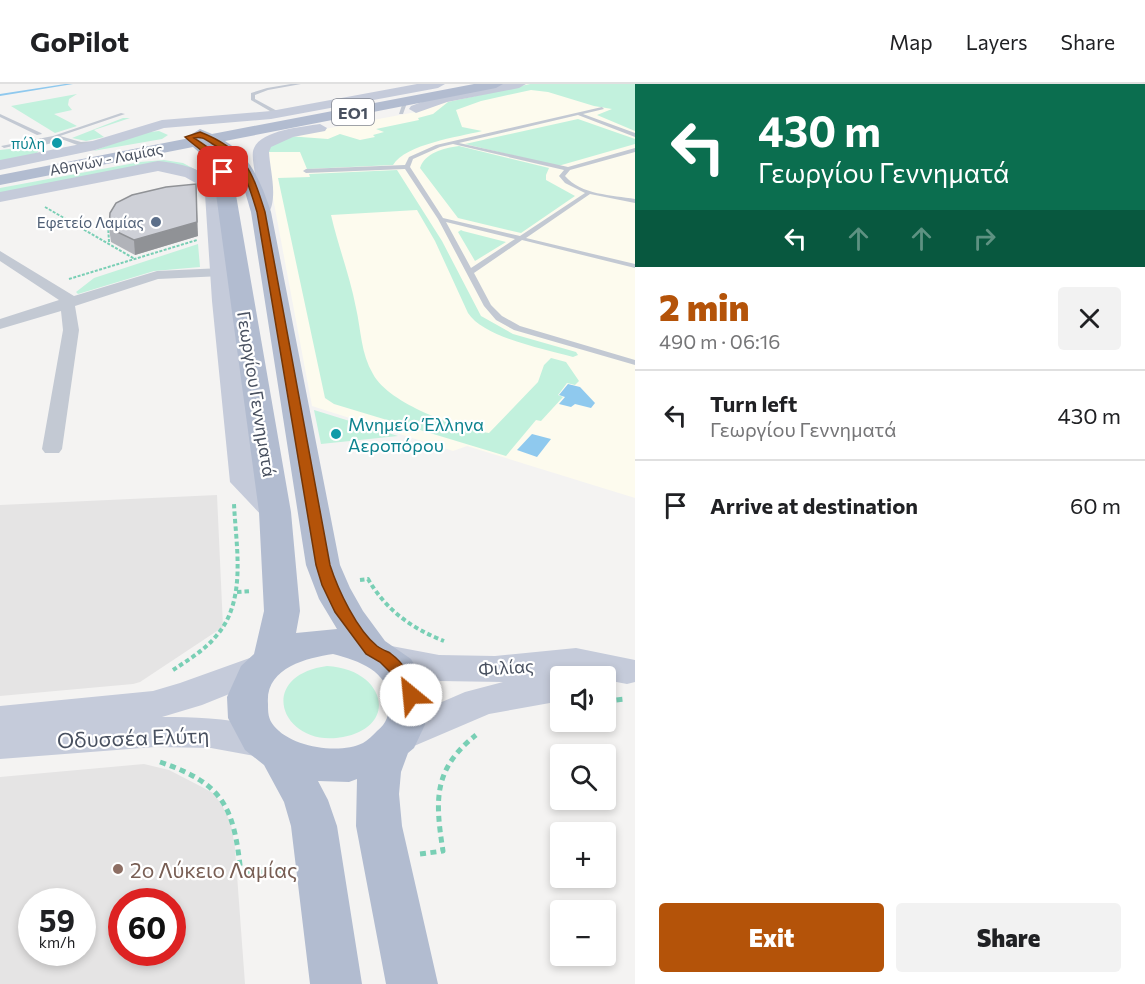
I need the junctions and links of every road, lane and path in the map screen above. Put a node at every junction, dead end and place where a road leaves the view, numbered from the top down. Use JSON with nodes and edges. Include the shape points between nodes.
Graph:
{"nodes":[{"id":1,"x":299,"y":84,"type":"edge"},
{"id":2,"x":438,"y":84,"type":"edge"},
{"id":3,"x":462,"y":84,"type":"edge"},
{"id":4,"x":496,"y":84,"type":"edge"},
{"id":5,"x":519,"y":84,"type":"edge"},
{"id":6,"x":403,"y":108,"type":"junction"},
{"id":7,"x":602,"y":108,"type":"dead end"},
{"id":8,"x":277,"y":113,"type":"junction"},
{"id":9,"x":579,"y":113,"type":"junction"},
{"id":10,"x":123,"y":114,"type":"dead end"},
{"id":11,"x":0,"y":115,"type":"edge"},
{"id":12,"x":331,"y":116,"type":"junction"},
{"id":13,"x":367,"y":119,"type":"junction"},
{"id":14,"x":311,"y":120,"type":"junction"},
{"id":15,"x":168,"y":123,"type":"junction"},
{"id":16,"x":83,"y":127,"type":"junction"},
{"id":17,"x":635,"y":135,"type":"edge"},
{"id":18,"x":49,"y":137,"type":"junction"},
{"id":19,"x":64,"y":138,"type":"junction"},
{"id":20,"x":199,"y":138,"type":"junction"},
{"id":21,"x":0,"y":139,"type":"edge"},
{"id":22,"x":106,"y":141,"type":"junction"},
{"id":23,"x":451,"y":143,"type":"junction"},
{"id":24,"x":45,"y":146,"type":"junction"},
{"id":25,"x":1,"y":147,"type":"edge"},
{"id":26,"x":635,"y":150,"type":"edge"},
{"id":27,"x":0,"y":165,"type":"edge"},
{"id":28,"x":407,"y":167,"type":"junction"},
{"id":29,"x":568,"y":169,"type":"junction"},
{"id":30,"x":306,"y":171,"type":"dead end"},
{"id":31,"x":249,"y":172,"type":"junction"},
{"id":32,"x":0,"y":174,"type":"edge"},
{"id":33,"x":0,"y":182,"type":"edge"},
{"id":34,"x":226,"y":190,"type":"junction"},
{"id":35,"x":590,"y":192,"type":"junction"},
{"id":36,"x":10,"y":195,"type":"edge"},
{"id":37,"x":635,"y":201,"type":"edge"},
{"id":38,"x":261,"y":212,"type":"junction"},
{"id":39,"x":116,"y":215,"type":"edge"},
{"id":40,"x":441,"y":219,"type":"junction"},
{"id":41,"x":218,"y":234,"type":"junction"},
{"id":42,"x":522,"y":239,"type":"junction"},
{"id":43,"x":109,"y":243,"type":"junction"},
{"id":44,"x":0,"y":255,"type":"edge"},
{"id":45,"x":135,"y":259,"type":"junction"},
{"id":46,"x":635,"y":266,"type":"edge"},
{"id":47,"x":222,"y":272,"type":"junction"},
{"id":48,"x":470,"y":272,"type":"junction"},
{"id":49,"x":47,"y":286,"type":"junction"},
{"id":50,"x":67,"y":303,"type":"junction"},
{"id":51,"x":0,"y":324,"type":"edge"},
{"id":52,"x":635,"y":363,"type":"edge"},
{"id":53,"x":52,"y":449,"type":"dead end"},
{"id":54,"x":234,"y":500,"type":"dead end"},
{"id":55,"x":275,"y":513,"type":"junction"},
{"id":56,"x":329,"y":585,"type":"junction"},
{"id":57,"x":282,"y":590,"type":"junction"},
{"id":58,"x":237,"y":592,"type":"junction"},
{"id":59,"x":449,"y":642,"type":"dead end"},
{"id":60,"x":379,"y":654,"type":"junction"},
{"id":61,"x":267,"y":662,"type":"junction"},
{"id":62,"x":628,"y":681,"type":"edge"},
{"id":63,"x":550,"y":688,"type":"edge"},
{"id":64,"x":616,"y":692,"type":"edge"},
{"id":65,"x":152,"y":706,"type":"junction"},
{"id":66,"x":0,"y":721,"type":"edge"},
{"id":67,"x":484,"y":731,"type":"dead end"},
{"id":68,"x":394,"y":742,"type":"junction"},
{"id":69,"x":0,"y":743,"type":"edge"},
{"id":70,"x":272,"y":747,"type":"junction"},
{"id":71,"x":410,"y":855,"type":"dead end"},
{"id":72,"x":295,"y":869,"type":"dead end"},
{"id":73,"x":336,"y":984,"type":"edge"},
{"id":74,"x":412,"y":984,"type":"edge"}],
"edges":[{"from":1,"to":8,"type":"lane","via":[[253,94],[253,100]]},
{"from":2,"to":8,"type":"street"},
{"from":3,"to":20,"type":"main road","name":"Αθηνών - Λαμίας","number":"ΕΟ1"},
{"from":4,"to":6,"type":"main road","name":"Αθηνών - Λαμίας","number":"ΕΟ1"},
{"from":5,"to":6,"type":"street"},
{"from":6,"to":12,"type":"main road","name":"Αθηνών - Λαμίας","number":"ΕΟ1"},
{"from":6,"to":13,"type":"street"},
{"from":7,"to":9,"type":"lane"},
{"from":8,"to":15,"type":"street"},
{"from":9,"to":17,"type":"lane"},
{"from":9,"to":23,"type":"lane"},
{"from":10,"to":16,"type":"lane"},
{"from":11,"to":25,"type":"lane","via":[[39,134],[13,138]]},
{"from":12,"to":13,"type":"lane"},
{"from":12,"to":14,"type":"main road","name":"Αθηνών - Λαμίας","number":"ΕΟ1"},
{"from":13,"to":38,"type":"street","via":[[284,134],[265,142],[258,155],[266,190]]},
{"from":14,"to":20,"type":"main road","name":"Αθηνών - Λαμίας","number":"ΕΟ1"},
{"from":14,"to":31,"type":"main road","via":[[250,144],[246,150]]},
{"from":15,"to":20,"type":"street"},
{"from":15,"to":22,"type":"street"},
{"from":16,"to":18,"type":"lane"},
{"from":16,"to":19,"type":"lane"},
{"from":18,"to":19,"type":"lane"},
{"from":18,"to":24,"type":"lane"},
{"from":19,"to":22,"type":"lane","via":[[80,144]]},
{"from":19,"to":24,"type":"lane"},
{"from":20,"to":31,"type":"main road","name":"Γεωργίου Γεννηματά","via":[[233,154]]},
{"from":20,"to":32,"type":"main road","name":"Αθηνών - Λαμίας","number":"ΕΟ1"},
{"from":20,"to":33,"type":"main road","name":"Αθηνών - Λαμίας","number":"ΕΟ1"},
{"from":20,"to":34,"type":"main road","name":"Γεωργίου Γεννηματά","via":[[220,162]]},
{"from":21,"to":25,"type":"lane"},
{"from":22,"to":24,"type":"street"},
{"from":23,"to":28,"type":"lane","via":[[420,153],[411,158]]},
{"from":23,"to":29,"type":"lane"},
{"from":24,"to":25,"type":"lane"},
{"from":24,"to":27,"type":"street"},
{"from":26,"to":29,"type":"lane"},
{"from":28,"to":30,"type":"lane"},
{"from":28,"to":40,"type":"lane"},
{"from":29,"to":35,"type":"lane","via":[[562,174],[565,181]]},
{"from":31,"to":38,"type":"main road","name":"Γεωργίου Γεννηματά"},
{"from":33,"to":34,"type":"main road","via":[[127,160],[165,158],[184,159],[202,166]]},
{"from":34,"to":55,"type":"main road","name":"Γεωργίου Γεννηματά"},
{"from":35,"to":37,"type":"lane"},
{"from":35,"to":42,"type":"lane"},
{"from":36,"to":41,"type":"street","via":[[146,167],[175,168],[197,176],[213,190]]},
{"from":36,"to":43,"type":"path"},
{"from":38,"to":56,"type":"main road","name":"Γεωργίου Γεννηματά"},
{"from":39,"to":43,"type":"path","via":[[108,225]]},
{"from":40,"to":42,"type":"lane"},
{"from":40,"to":48,"type":"lane"},
{"from":41,"to":45,"type":"path"},
{"from":41,"to":47,"type":"street"},
{"from":42,"to":46,"type":"lane"},
{"from":42,"to":48,"type":"lane"},
{"from":43,"to":45,"type":"path"},
{"from":44,"to":49,"type":"street"},
{"from":45,"to":49,"type":"path"},
{"from":47,"to":50,"type":"street","via":[[161,274]]},
{"from":47,"to":55,"type":"street","via":[[245,482]]},
{"from":48,"to":52,"type":"lane","via":[[488,306],[517,328]]},
{"from":49,"to":50,"type":"street"},
{"from":50,"to":51,"type":"street"},
{"from":50,"to":53,"type":"street","via":[[71,330]]},
{"from":54,"to":58,"type":"path"},
{"from":55,"to":57,"type":"main road","name":"Γεωργίου Γεννηματά"},
{"from":56,"to":59,"type":"path","via":[[368,579],[385,605],[400,618],[421,632]]},
{"from":56,"to":60,"type":"main road","name":"Γεωργίου Γεννηματά","via":[[340,608]]},
{"from":57,"to":58,"type":"path"},
{"from":57,"to":61,"type":"main road","name":"Γεωργίου Γεννηματά","via":[[279,634]]},
{"from":58,"to":65,"type":"path","via":[[230,618],[212,643],[194,657]]},
{"from":60,"to":61,"type":"main road","via":[[346,642],[320,641],[294,646]]},
{"from":60,"to":62,"type":"street","name":"Φιλίας","via":[[449,669],[576,661]]},
{"from":60,"to":68,"type":"main road","name":"Γεωργίου Γεννηματά","via":[[403,675],[411,695],[411,716]]},
{"from":61,"to":65,"type":"street","name":"Οδυσσέα Ελύτη"},
{"from":61,"to":70,"type":"main road","name":"Γεωργίου Γεννηματά","via":[[249,684],[246,704],[251,724]]},
{"from":62,"to":64,"type":"path"},
{"from":63,"to":68,"type":"street","name":"Φιλίας","via":[[479,702]]},
{"from":65,"to":66,"type":"street","name":"Οδυσσέα Ελύτη"},
{"from":65,"to":69,"type":"street","name":"Οδυσσέα Ελύτη"},
{"from":65,"to":70,"type":"street","name":"Οδυσσέα Ελύτη","via":[[211,733]]},
{"from":65,"to":72,"type":"path","via":[[152,759],[197,776],[224,802],[234,820],[241,874]]},
{"from":67,"to":71,"type":"path","via":[[454,754],[442,772],[436,797],[443,851]]},
{"from":68,"to":70,"type":"main road","via":[[361,761],[345,765],[310,764]]},
{"from":68,"to":74,"type":"main road","name":"Γεωργίου Γεννηματά","via":[[379,772],[379,826]]},
{"from":70,"to":73,"type":"main road","name":"Γεωργίου Γεννηματά","via":[[306,800],[314,826]]}]}
